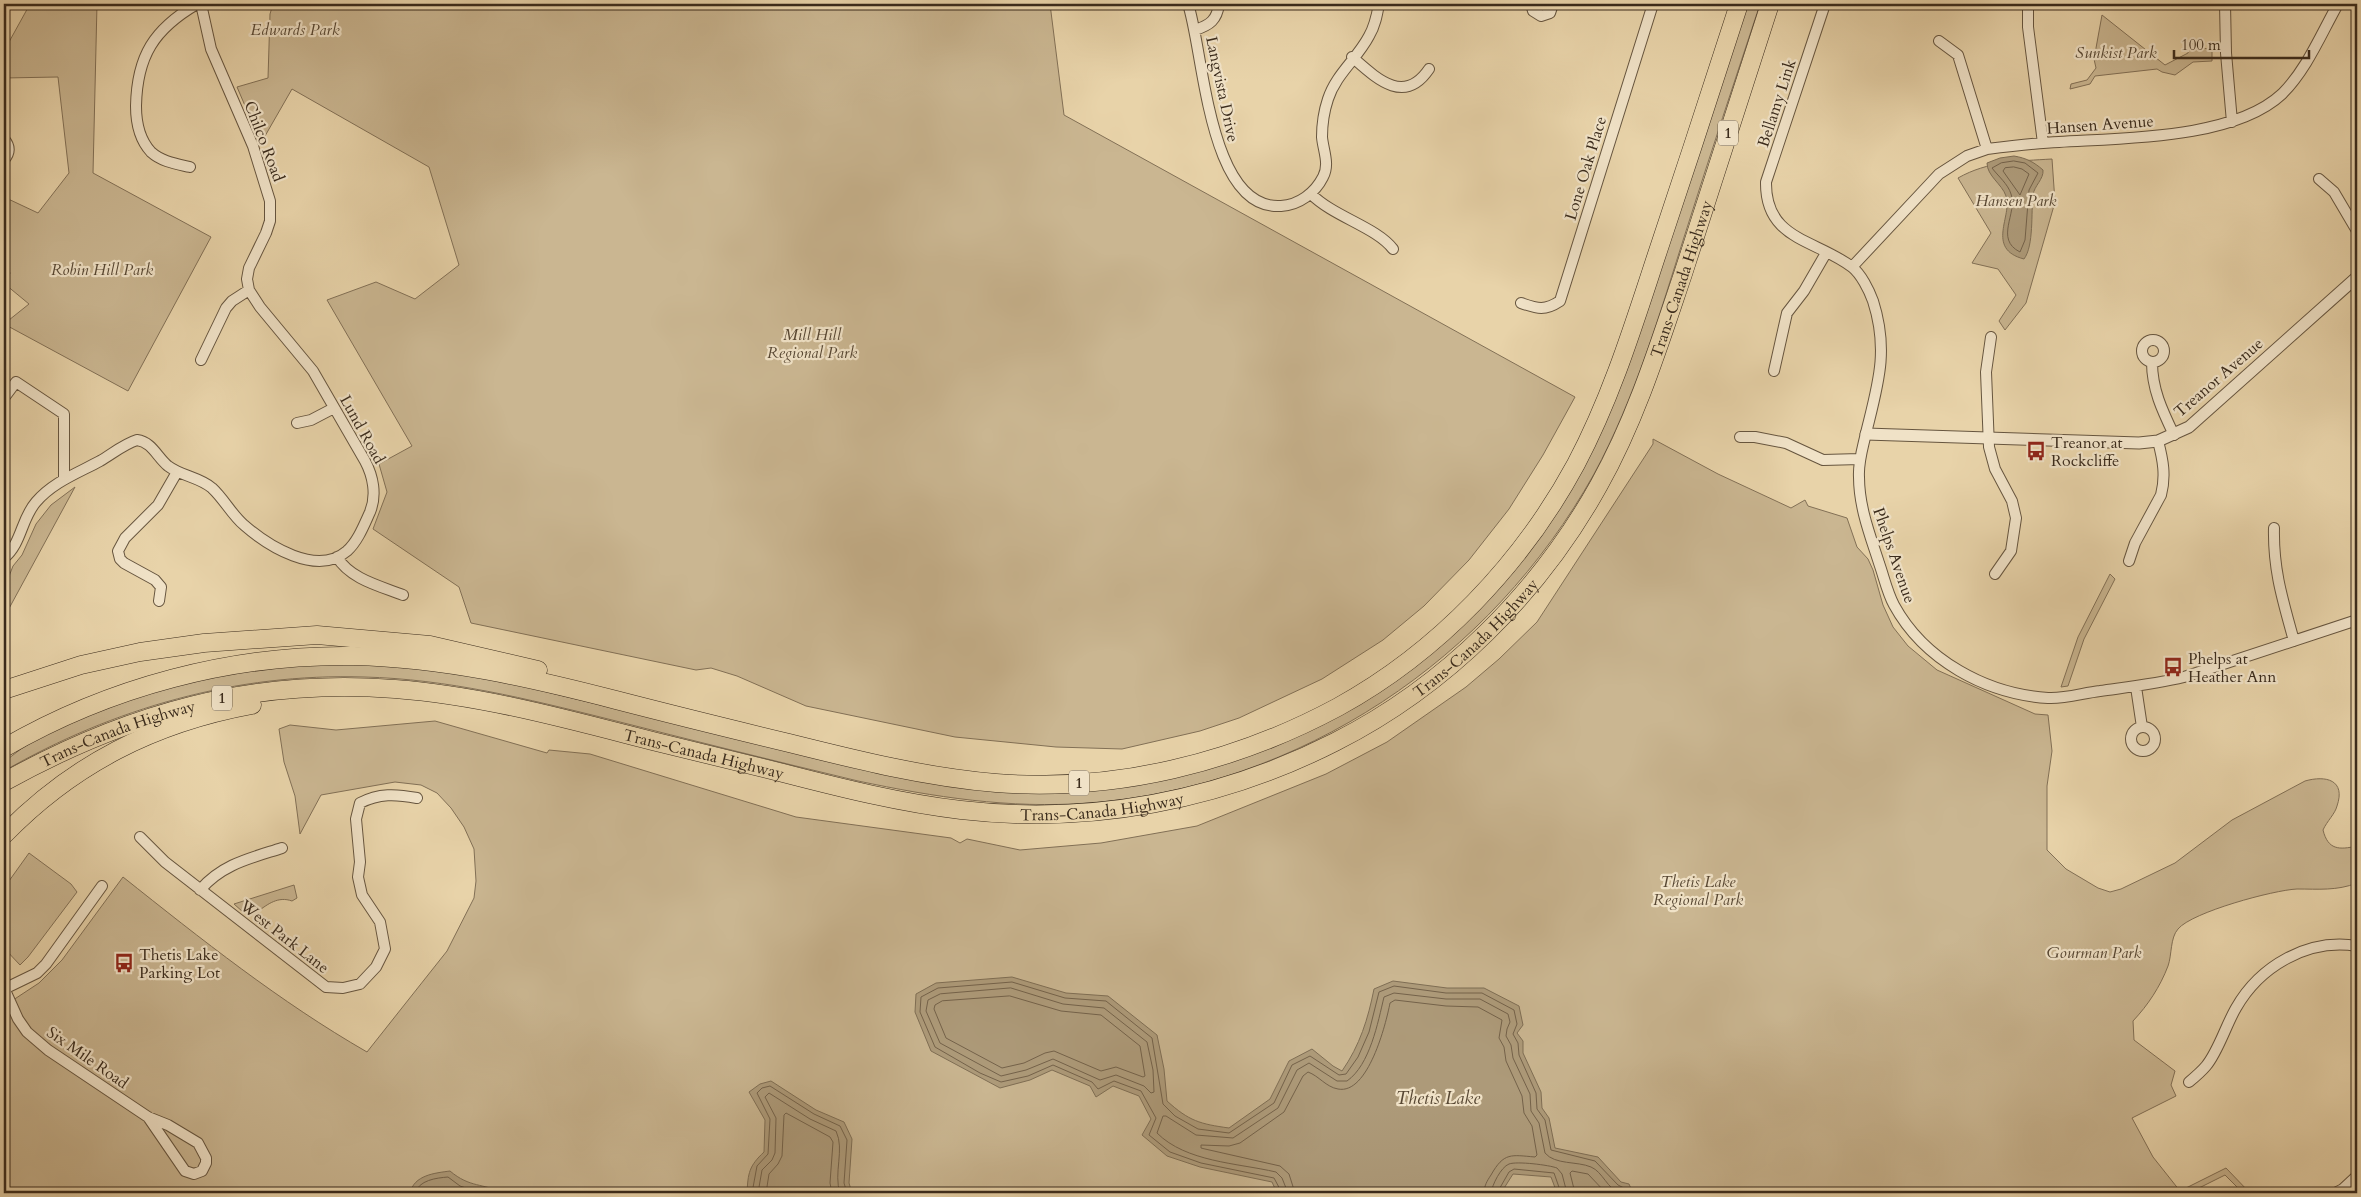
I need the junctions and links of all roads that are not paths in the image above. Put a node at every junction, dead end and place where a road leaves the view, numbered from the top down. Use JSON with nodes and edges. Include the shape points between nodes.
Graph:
{"nodes":[{"id":1,"x":197,"y":4,"type":"edge"},
{"id":2,"x":201,"y":4,"type":"edge"},
{"id":3,"x":1188,"y":4,"type":"edge"},
{"id":4,"x":1219,"y":4,"type":"edge"},
{"id":5,"x":1379,"y":4,"type":"edge"},
{"id":6,"x":1531,"y":4,"type":"edge"},
{"id":7,"x":1553,"y":4,"type":"edge"},
{"id":8,"x":1653,"y":4,"type":"edge"},
{"id":9,"x":1739,"y":4,"type":"edge"},
{"id":10,"x":1770,"y":4,"type":"edge"},
{"id":11,"x":1825,"y":4,"type":"edge"},
{"id":12,"x":2028,"y":4,"type":"edge"},
{"id":13,"x":2224,"y":4,"type":"edge"},
{"id":14,"x":2338,"y":4,"type":"edge"},
{"id":15,"x":1195,"y":30,"type":"junction"},
{"id":16,"x":1939,"y":41,"type":"dead end"},
{"id":17,"x":1352,"y":57,"type":"junction"},
{"id":18,"x":1429,"y":69,"type":"dead end"},
{"id":19,"x":2232,"y":122,"type":"junction"},
{"id":20,"x":4,"y":139,"type":"edge"},
{"id":21,"x":2043,"y":143,"type":"junction"},
{"id":22,"x":1987,"y":149,"type":"junction"},
{"id":23,"x":4,"y":160,"type":"edge"},
{"id":24,"x":190,"y":167,"type":"dead end"},
{"id":25,"x":2319,"y":179,"type":"dead end"},
{"id":26,"x":1311,"y":194,"type":"junction"},
{"id":27,"x":1770,"y":213,"type":"joint"},
{"id":28,"x":2357,"y":231,"type":"edge"},
{"id":29,"x":1393,"y":250,"type":"dead end"},
{"id":30,"x":1826,"y":253,"type":"junction"},
{"id":31,"x":1852,"y":267,"type":"junction"},
{"id":32,"x":2357,"y":277,"type":"edge"},
{"id":33,"x":249,"y":290,"type":"junction"},
{"id":34,"x":1521,"y":303,"type":"dead end"},
{"id":35,"x":1991,"y":337,"type":"dead end"},
{"id":36,"x":201,"y":360,"type":"dead end"},
{"id":37,"x":2152,"y":362,"type":"dead end"},
{"id":38,"x":1774,"y":371,"type":"dead end"},
{"id":39,"x":4,"y":398,"type":"edge"},
{"id":40,"x":334,"y":408,"type":"junction"},
{"id":41,"x":297,"y":423,"type":"dead end"},
{"id":42,"x":1866,"y":434,"type":"junction"},
{"id":43,"x":2174,"y":434,"type":"junction"},
{"id":44,"x":1740,"y":437,"type":"dead end"},
{"id":45,"x":1989,"y":439,"type":"junction"},
{"id":46,"x":2158,"y":441,"type":"junction"},
{"id":47,"x":1860,"y":459,"type":"junction"},
{"id":48,"x":178,"y":472,"type":"junction"},
{"id":49,"x":64,"y":479,"type":"junction"},
{"id":50,"x":2274,"y":528,"type":"dead end"},
{"id":51,"x":337,"y":557,"type":"junction"},
{"id":52,"x":4,"y":558,"type":"edge"},
{"id":53,"x":2128,"y":561,"type":"dead end"},
{"id":54,"x":1995,"y":574,"type":"dead end"},
{"id":55,"x":403,"y":595,"type":"dead end"},
{"id":56,"x":159,"y":601,"type":"dead end"},
{"id":57,"x":2357,"y":620,"type":"edge"},
{"id":58,"x":2294,"y":641,"type":"junction"},
{"id":59,"x":2136,"y":687,"type":"junction"},
{"id":60,"x":4,"y":690,"type":"edge"},
{"id":61,"x":457,"y":696,"type":"junction"},
{"id":62,"x":646,"y":708,"type":"junction"},
{"id":63,"x":2142,"y":727,"type":"dead end"},
{"id":64,"x":4,"y":748,"type":"edge"},
{"id":65,"x":4,"y":782,"type":"edge"},
{"id":66,"x":417,"y":798,"type":"dead end"},
{"id":67,"x":4,"y":835,"type":"edge"},
{"id":68,"x":140,"y":837,"type":"dead end"},
{"id":69,"x":282,"y":848,"type":"dead end"},
{"id":70,"x":102,"y":886,"type":"dead end"},
{"id":71,"x":200,"y":890,"type":"junction"},
{"id":72,"x":2357,"y":946,"type":"edge"},
{"id":73,"x":4,"y":988,"type":"edge"},
{"id":74,"x":2189,"y":1082,"type":"dead end"},
{"id":75,"x":148,"y":1117,"type":"junction"},
{"id":76,"x":2357,"y":1176,"type":"edge"},
{"id":77,"x":2335,"y":1193,"type":"edge"}],
"edges":[{"from":1,"to":24,"type":"street","via":[[177,16],[152,42],[143,59],[137,90],[138,130],[144,142],[165,161]]},
{"from":2,"to":33,"type":"street","name":"Chilco Road","via":[[211,49],[253,146],[270,201],[270,221],[249,268]]},
{"from":3,"to":15,"type":"street","name":"Langvista Drive"},
{"from":4,"to":15,"type":"street","via":[[1209,25]]},
{"from":5,"to":17,"type":"street","via":[[1369,37]]},
{"from":6,"to":7,"type":"street","via":[[1533,12],[1541,16],[1550,13]]},
{"from":8,"to":34,"type":"street","name":"Lone Oak Place","via":[[1560,301],[1549,308]]},
{"from":9,"to":62,"type":"highway","name":"Trans-Canada Highway","number":"1","via":[[1623,357],[1575,465],[1527,541],[1471,605],[1417,654],[1351,699],[1294,729],[1217,758],[1134,778],[1037,784],[980,781],[909,771]]},
{"from":10,"to":61,"type":"highway","name":"Trans-Canada Highway","number":"1","via":[[1658,347],[1621,441],[1600,484],[1553,557],[1498,621],[1433,679],[1357,731],[1270,772],[1189,797],[1102,811],[1019,814],[959,810],[896,799],[539,712]]},
{"from":11,"to":27,"type":"street","name":"Bellamy Link","via":[[1766,182]]},
{"from":12,"to":21,"type":"street"},
{"from":13,"to":19,"type":"street"},
{"from":14,"to":19,"type":"street","name":"Hansen Avenue","via":[[2301,71],[2282,93],[2267,106]]},
{"from":15,"to":26,"type":"street","name":"Langvista Drive","via":[[1216,135],[1238,184],[1258,201],[1275,206],[1299,201]]},
{"from":16,"to":22,"type":"street","via":[[1958,55]]},
{"from":17,"to":18,"type":"street","via":[[1379,80],[1397,87],[1416,83]]},
{"from":17,"to":26,"type":"street","via":[[1328,98],[1322,137],[1326,169]]},
{"from":19,"to":21,"type":"street","name":"Hansen Avenue","via":[[2129,138]]},
{"from":20,"to":23,"type":"street","via":[[9,149]]},
{"from":21,"to":22,"type":"street","name":"Hansen Avenue"},
{"from":22,"to":31,"type":"street","name":"Hansen Avenue","via":[[1967,156],[1939,174]]},
{"from":25,"to":28,"type":"street","via":[[2334,192]]},
{"from":26,"to":29,"type":"street","via":[[1333,211],[1385,239]]},
{"from":27,"to":30,"type":"street","name":"Phelps Avenue","via":[[1786,230]]},
{"from":30,"to":31,"type":"street","name":"Phelps Avenue"},
{"from":30,"to":38,"type":"street","via":[[1804,291],[1786,312]]},
{"from":31,"to":42,"type":"street","name":"Phelps Avenue","via":[[1864,281],[1881,338],[1880,373]]},
{"from":32,"to":43,"type":"street","name":"Treanor Avenue","via":[[2196,420]]},
{"from":33,"to":36,"type":"street","via":[[226,308]]},
{"from":33,"to":40,"type":"street","name":"Lund Road","via":[[306,361]]},
{"from":35,"to":45,"type":"street","via":[[1986,372]]},
{"from":37,"to":43,"type":"street","via":[[2155,392]]},
{"from":39,"to":49,"type":"street","via":[[16,382],[64,414]]},
{"from":40,"to":41,"type":"street","via":[[312,420]]},
{"from":40,"to":51,"type":"street","name":"Lund Road","via":[[369,468],[374,487],[372,507],[353,544]]},
{"from":42,"to":45,"type":"street","name":"Treanor Avenue"},
{"from":42,"to":47,"type":"street","name":"Phelps Avenue"},
{"from":43,"to":46,"type":"street","name":"Treanor Avenue"},
{"from":44,"to":47,"type":"street","via":[[1786,444],[1823,460]]},
{"from":45,"to":46,"type":"street","name":"Treanor Avenue"},
{"from":45,"to":54,"type":"street","via":[[1995,469],[2012,501],[2016,518],[2011,551]]},
{"from":46,"to":53,"type":"street","via":[[2164,466],[2163,487]]},
{"from":47,"to":59,"type":"street","name":"Phelps Avenue","via":[[1859,485],[1864,514],[1889,595],[1904,622],[1937,656],[1974,679],[2028,696],[2050,698]]},
{"from":48,"to":49,"type":"street","via":[[163,462],[148,443],[137,440]]},
{"from":48,"to":51,"type":"street","via":[[212,488],[242,524],[275,547],[305,559],[319,561]]},
{"from":48,"to":56,"type":"street","via":[[158,505],[125,538],[118,551],[124,563],[162,587]]},
{"from":49,"to":52,"type":"street","via":[[36,502],[27,515],[18,542]]},
{"from":50,"to":58,"type":"street","via":[[2277,580]]},
{"from":51,"to":55,"type":"street","via":[[340,563],[362,579]]},
{"from":57,"to":58,"type":"street","name":"Phelps Avenue"},
{"from":58,"to":59,"type":"street","name":"Phelps Avenue","via":[[2184,677]]},
{"from":59,"to":63,"type":"street"},
{"from":60,"to":62,"type":"highway","via":[[81,665],[140,652],[204,643],[317,635],[430,645],[487,657],[604,689]]},
{"from":61,"to":65,"type":"highway","name":"Trans-Canada Highway","number":"1","via":[[389,688],[308,688],[224,698],[102,733]]},
{"from":61,"to":67,"type":"highway","via":[[303,698],[256,704],[193,718],[100,758],[47,794]]},
{"from":62,"to":64,"type":"highway","name":"Trans-Canada Highway","number":"1","via":[[468,667],[401,659],[314,657],[239,664],[162,681],[83,708]]},
{"from":66,"to":71,"type":"street","name":"West Park Lane","via":[[396,794],[373,796],[360,803],[356,819],[360,862],[358,877],[362,895],[380,922],[385,949],[376,967],[360,984],[326,987]]},
{"from":68,"to":71,"type":"street","name":"West Park Lane"},
{"from":69,"to":71,"type":"street","via":[[224,868]]},
{"from":70,"to":73,"type":"street","via":[[46,964],[37,973]]},
{"from":72,"to":74,"type":"street","via":[[2328,945],[2306,949],[2283,959],[2265,973],[2236,1007],[2207,1066]]},
{"from":73,"to":75,"type":"street","name":"Six Mile Road","via":[[18,1019],[48,1050]]},
{"from":75,"to":75,"type":"street","name":"Six Mile Road","via":[[184,1171],[194,1174],[202,1171],[206,1158],[198,1143]]},
{"from":76,"to":77,"type":"street"}]}
